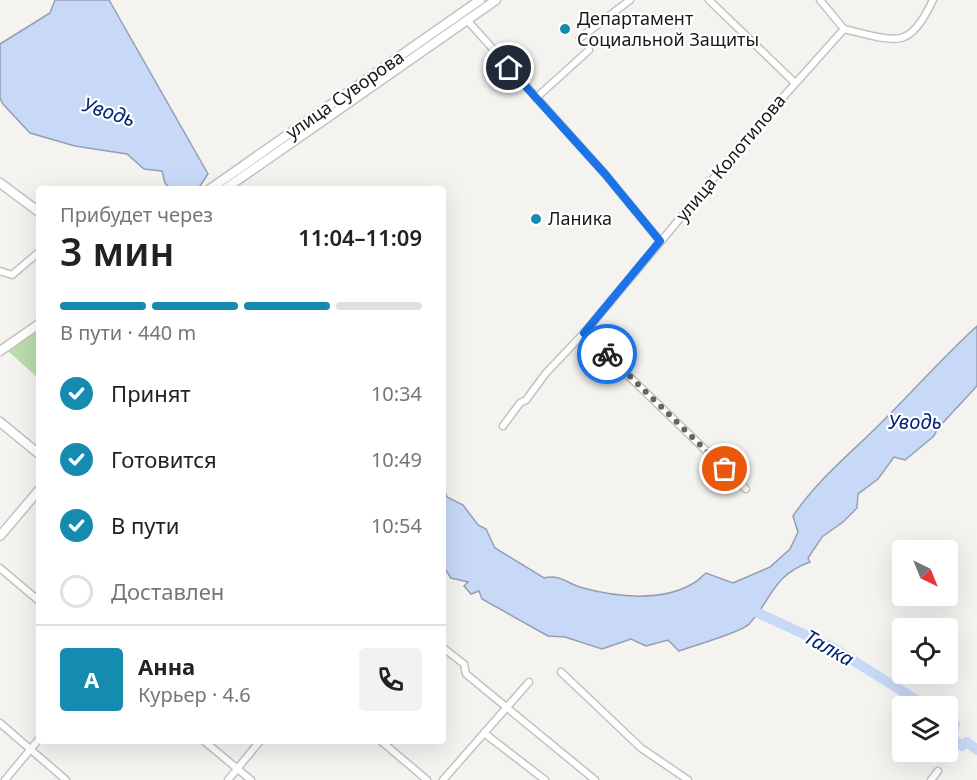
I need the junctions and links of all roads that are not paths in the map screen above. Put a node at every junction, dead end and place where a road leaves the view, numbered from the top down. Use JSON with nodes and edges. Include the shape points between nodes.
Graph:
{"nodes":[{"id":1,"x":480,"y":0,"type":"edge"},
{"id":2,"x":496,"y":0,"type":"edge"},
{"id":3,"x":630,"y":0,"type":"edge"},
{"id":4,"x":708,"y":0,"type":"edge"},
{"id":5,"x":820,"y":0,"type":"edge"},
{"id":6,"x":933,"y":0,"type":"edge"},
{"id":7,"x":467,"y":20,"type":"junction"},
{"id":8,"x":844,"y":29,"type":"junction"},
{"id":9,"x":580,"y":38,"type":"dead end"},
{"id":10,"x":589,"y":50,"type":"dead end"},
{"id":11,"x":795,"y":83,"type":"junction"},
{"id":12,"x":536,"y":98,"type":"junction"},
{"id":13,"x":231,"y":179,"type":"junction"},
{"id":14,"x":0,"y":183,"type":"edge"},
{"id":15,"x":216,"y":186,"type":"edge"},
{"id":16,"x":227,"y":186,"type":"edge"},
{"id":17,"x":36,"y":210,"type":"edge"},
{"id":18,"x":660,"y":241,"type":"junction"},
{"id":19,"x":36,"y":255,"type":"edge"},
{"id":20,"x":0,"y":272,"type":"edge"},
{"id":21,"x":36,"y":326,"type":"edge"},
{"id":22,"x":584,"y":333,"type":"junction"},
{"id":23,"x":0,"y":351,"type":"edge"},
{"id":24,"x":0,"y":422,"type":"edge"},
{"id":25,"x":503,"y":426,"type":"dead end"},
{"id":26,"x":36,"y":452,"type":"edge"},
{"id":27,"x":746,"y":489,"type":"dead end"},
{"id":28,"x":36,"y":494,"type":"edge"},
{"id":29,"x":0,"y":536,"type":"edge"},
{"id":30,"x":0,"y":568,"type":"edge"},
{"id":31,"x":36,"y":598,"type":"edge"},
{"id":32,"x":446,"y":650,"type":"edge"},
{"id":33,"x":561,"y":672,"type":"dead end"},
{"id":34,"x":529,"y":681,"type":"dead end"},
{"id":35,"x":507,"y":708,"type":"junction"},
{"id":36,"x":0,"y":723,"type":"edge"},
{"id":37,"x":484,"y":733,"type":"junction"},
{"id":38,"x":36,"y":743,"type":"edge"},
{"id":39,"x":208,"y":744,"type":"edge"},
{"id":40,"x":258,"y":744,"type":"edge"},
{"id":41,"x":385,"y":744,"type":"edge"},
{"id":42,"x":30,"y":750,"type":"junction"},
{"id":43,"x":238,"y":769,"type":"junction"},
{"id":44,"x":938,"y":771,"type":"dead end"},
{"id":45,"x":5,"y":780,"type":"edge"},
{"id":46,"x":66,"y":780,"type":"edge"},
{"id":47,"x":228,"y":780,"type":"edge"},
{"id":48,"x":251,"y":780,"type":"edge"},
{"id":49,"x":427,"y":780,"type":"edge"},
{"id":50,"x":443,"y":780,"type":"edge"},
{"id":51,"x":545,"y":780,"type":"edge"},
{"id":52,"x":595,"y":780,"type":"edge"},
{"id":53,"x":688,"y":780,"type":"edge"},
{"id":54,"x":931,"y":780,"type":"edge"}],
"edges":[{"from":1,"to":13,"type":"main road","name":"улица Суворова"},
{"from":2,"to":7,"type":"main road","name":"улица Суворова"},
{"from":3,"to":9,"type":"street"},
{"from":4,"to":11,"type":"street"},
{"from":5,"to":8,"type":"street"},
{"from":6,"to":8,"type":"street","via":[[915,28],[904,37],[891,39]]},
{"from":7,"to":12,"type":"street"},
{"from":7,"to":13,"type":"main road","name":"улица Суворова"},
{"from":8,"to":11,"type":"street","name":"улица Колотилова"},
{"from":10,"to":12,"type":"street"},
{"from":11,"to":18,"type":"street","name":"улица Колотилова"},
{"from":12,"to":18,"type":"street"},
{"from":13,"to":15,"type":"main road","name":"улица Суворова"},
{"from":13,"to":16,"type":"main road","name":"улица Суворова"},
{"from":14,"to":17,"type":"main road"},
{"from":18,"to":22,"type":"street","name":"улица Колотилова"},
{"from":19,"to":20,"type":"street","via":[[12,275]]},
{"from":21,"to":23,"type":"main road"},
{"from":22,"to":25,"type":"street","name":"улица Колотилова"},
{"from":22,"to":27,"type":"street"},
{"from":24,"to":26,"type":"main road"},
{"from":28,"to":29,"type":"main road"},
{"from":30,"to":31,"type":"street"},
{"from":32,"to":35,"type":"street","via":[[464,664],[466,674]]},
{"from":33,"to":53,"type":"street","via":[[641,748]]},
{"from":34,"to":35,"type":"street"},
{"from":35,"to":37,"type":"street"},
{"from":35,"to":52,"type":"street"},
{"from":36,"to":42,"type":"street"},
{"from":37,"to":50,"type":"street"},
{"from":37,"to":51,"type":"street"},
{"from":38,"to":42,"type":"street"},
{"from":39,"to":43,"type":"street"},
{"from":40,"to":43,"type":"street"},
{"from":41,"to":49,"type":"street"},
{"from":42,"to":45,"type":"street"},
{"from":42,"to":46,"type":"street"},
{"from":43,"to":47,"type":"street"},
{"from":43,"to":48,"type":"street"},
{"from":44,"to":54,"type":"street"}]}
